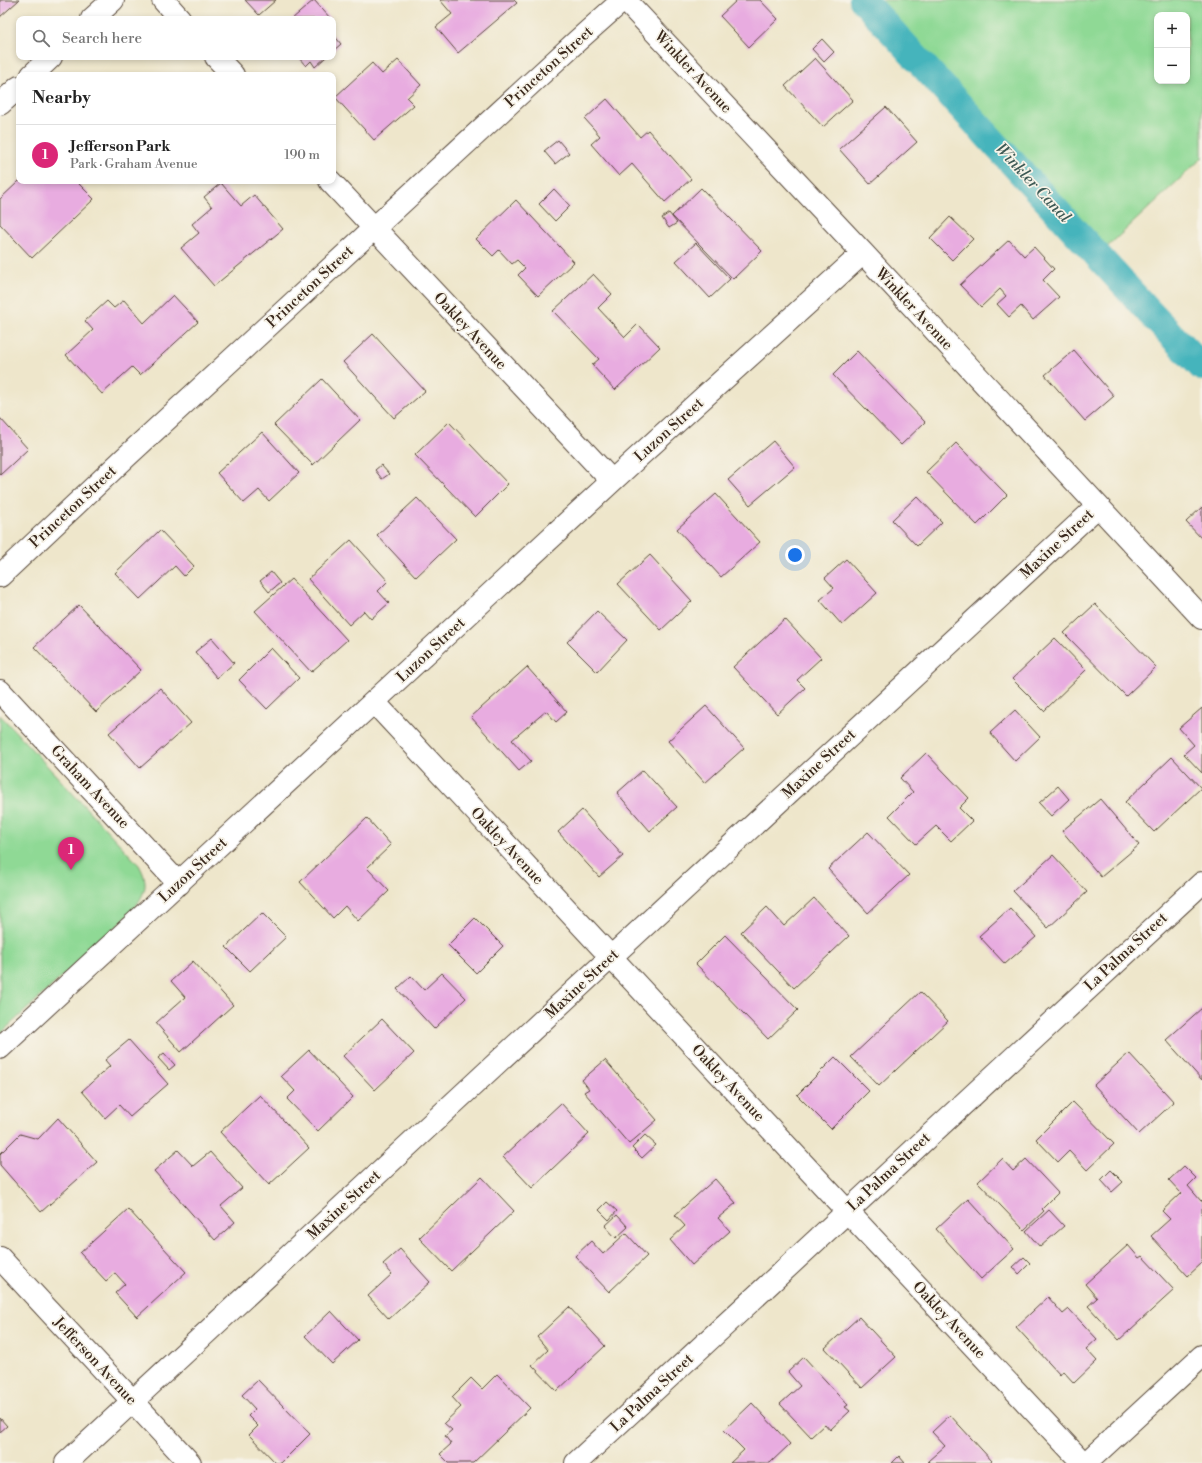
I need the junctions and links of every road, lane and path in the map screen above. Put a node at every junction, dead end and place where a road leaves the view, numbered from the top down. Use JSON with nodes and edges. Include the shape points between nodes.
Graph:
{"nodes":[{"id":1,"x":113,"y":0,"type":"edge"},
{"id":2,"x":162,"y":0,"type":"edge"},
{"id":3,"x":624,"y":0,"type":"edge"},
{"id":4,"x":95,"y":16,"type":"edge"},
{"id":5,"x":177,"y":16,"type":"edge"},
{"id":6,"x":48,"y":60,"type":"edge"},
{"id":7,"x":219,"y":60,"type":"edge"},
{"id":8,"x":35,"y":72,"type":"edge"},
{"id":9,"x":230,"y":72,"type":"edge"},
{"id":10,"x":16,"y":90,"type":"edge"},
{"id":11,"x":0,"y":104,"type":"edge"},
{"id":12,"x":333,"y":184,"type":"edge"},
{"id":13,"x":373,"y":229,"type":"junction"},
{"id":14,"x":863,"y":253,"type":"junction"},
{"id":15,"x":612,"y":481,"type":"junction"},
{"id":16,"x":1098,"y":506,"type":"junction"},
{"id":17,"x":0,"y":576,"type":"edge"},
{"id":18,"x":1202,"y":618,"type":"edge"},
{"id":19,"x":0,"y":691,"type":"edge"},
{"id":20,"x":374,"y":702,"type":"junction"},
{"id":21,"x":1202,"y":882,"type":"edge"},
{"id":22,"x":179,"y":884,"type":"junction"},
{"id":23,"x":611,"y":957,"type":"junction"},
{"id":24,"x":0,"y":1048,"type":"edge"},
{"id":25,"x":847,"y":1211,"type":"junction"},
{"id":26,"x":0,"y":1258,"type":"edge"},
{"id":27,"x":1202,"y":1356,"type":"edge"},
{"id":28,"x":132,"y":1402,"type":"junction"},
{"id":29,"x":66,"y":1463,"type":"edge"},
{"id":30,"x":190,"y":1463,"type":"edge"},
{"id":31,"x":576,"y":1463,"type":"edge"},
{"id":32,"x":1083,"y":1463,"type":"edge"},
{"id":33,"x":1086,"y":1463,"type":"edge"}],
"edges":[{"from":1,"to":4,"type":"street"},
{"from":2,"to":5,"type":"street"},
{"from":3,"to":13,"type":"street","name":"Princeton Street"},
{"from":3,"to":14,"type":"street","name":"Winkler Avenue"},
{"from":6,"to":8,"type":"street"},
{"from":7,"to":9,"type":"street"},
{"from":10,"to":11,"type":"street"},
{"from":12,"to":13,"type":"street","name":"Oakley Avenue"},
{"from":13,"to":15,"type":"street","name":"Oakley Avenue"},
{"from":13,"to":17,"type":"street","name":"Princeton Street"},
{"from":14,"to":15,"type":"street","name":"Luzon Street"},
{"from":14,"to":16,"type":"street","name":"Winkler Avenue"},
{"from":15,"to":20,"type":"street","name":"Luzon Street"},
{"from":16,"to":18,"type":"street","name":"Winkler Avenue"},
{"from":16,"to":23,"type":"street","name":"Maxine Street"},
{"from":19,"to":22,"type":"street","name":"Graham Avenue"},
{"from":20,"to":22,"type":"street","name":"Luzon Street"},
{"from":20,"to":23,"type":"street","name":"Oakley Avenue"},
{"from":21,"to":25,"type":"street","name":"La Palma Street"},
{"from":22,"to":24,"type":"street","name":"Luzon Street"},
{"from":23,"to":25,"type":"street","name":"Oakley Avenue"},
{"from":23,"to":28,"type":"street","name":"Maxine Street"},
{"from":25,"to":31,"type":"street","name":"La Palma Street"},
{"from":25,"to":32,"type":"street","name":"Oakley Avenue"},
{"from":26,"to":28,"type":"street","name":"Jefferson Avenue"},
{"from":27,"to":33,"type":"street"},
{"from":28,"to":29,"type":"street","name":"Maxine Street"},
{"from":28,"to":30,"type":"street","name":"Jefferson Avenue"}]}
